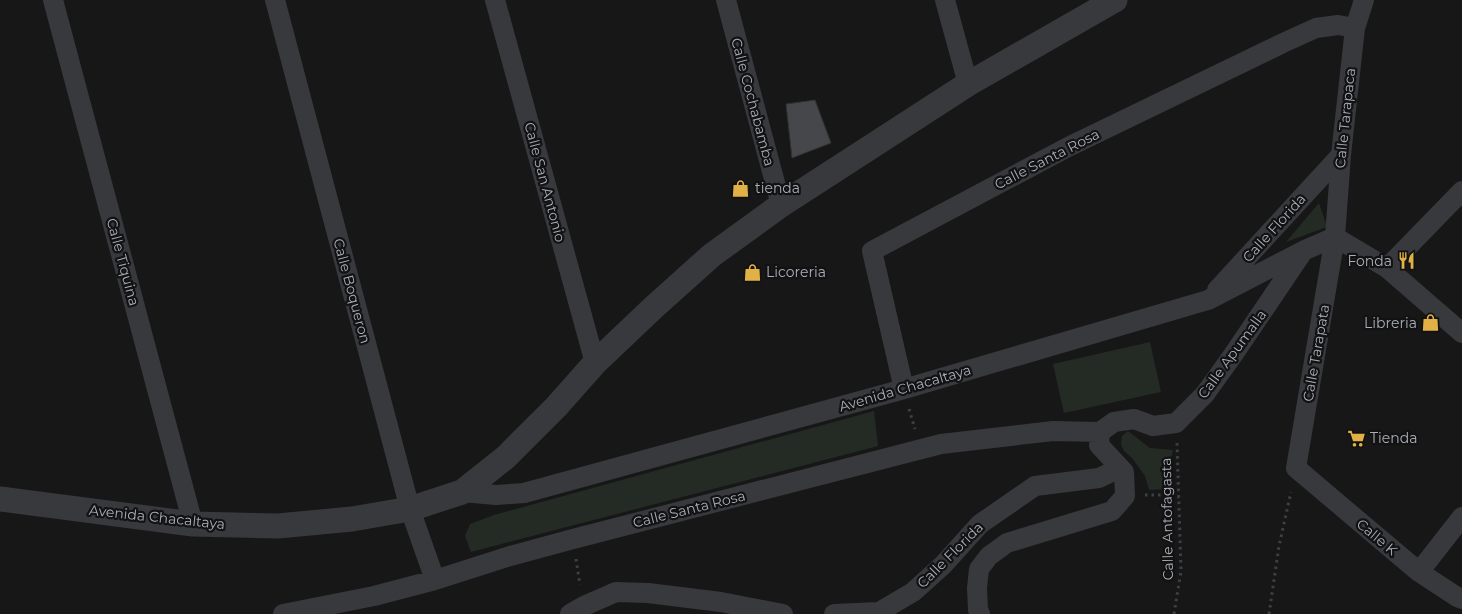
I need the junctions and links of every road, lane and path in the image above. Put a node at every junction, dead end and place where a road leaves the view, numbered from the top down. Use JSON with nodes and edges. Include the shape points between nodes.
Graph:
{"nodes":[{"id":1,"x":53,"y":0,"type":"edge"},
{"id":2,"x":275,"y":0,"type":"edge"},
{"id":3,"x":495,"y":0,"type":"edge"},
{"id":4,"x":726,"y":0,"type":"edge"},
{"id":5,"x":944,"y":0,"type":"edge"},
{"id":6,"x":1115,"y":0,"type":"edge"},
{"id":7,"x":1364,"y":0,"type":"edge"},
{"id":8,"x":1355,"y":28,"type":"junction"},
{"id":9,"x":968,"y":84,"type":"junction"},
{"id":10,"x":1341,"y":155,"type":"junction"},
{"id":11,"x":1462,"y":191,"type":"edge"},
{"id":12,"x":781,"y":205,"type":"junction"},
{"id":13,"x":1335,"y":237,"type":"junction"},
{"id":14,"x":1305,"y":250,"type":"junction"},
{"id":15,"x":1387,"y":268,"type":"junction"},
{"id":16,"x":1208,"y":300,"type":"junction"},
{"id":17,"x":1462,"y":333,"type":"edge"},
{"id":18,"x":595,"y":363,"type":"junction"},
{"id":19,"x":904,"y":389,"type":"junction"},
{"id":20,"x":1176,"y":423,"type":"junction"},
{"id":21,"x":1100,"y":432,"type":"junction"},
{"id":22,"x":920,"y":450,"type":"junction"},
{"id":23,"x":1120,"y":468,"type":"junction"},
{"id":24,"x":1296,"y":468,"type":"junction"},
{"id":25,"x":462,"y":492,"type":"junction"},
{"id":26,"x":1125,"y":496,"type":"junction"},
{"id":27,"x":1179,"y":497,"type":"junction"},
{"id":28,"x":0,"y":499,"type":"edge"},
{"id":29,"x":410,"y":509,"type":"junction"},
{"id":30,"x":1462,"y":517,"type":"edge"},
{"id":31,"x":194,"y":524,"type":"junction"},
{"id":32,"x":573,"y":539,"type":"junction"},
{"id":33,"x":1418,"y":572,"type":"junction"},
{"id":34,"x":435,"y":580,"type":"junction"},
{"id":35,"x":1462,"y":599,"type":"edge"},
{"id":36,"x":577,"y":610,"type":"edge"},
{"id":37,"x":283,"y":614,"type":"edge"},
{"id":38,"x":783,"y":614,"type":"edge"},
{"id":39,"x":834,"y":614,"type":"edge"},
{"id":40,"x":980,"y":614,"type":"edge"},
{"id":41,"x":1174,"y":614,"type":"edge"},
{"id":42,"x":1269,"y":614,"type":"edge"}],
"edges":[{"from":1,"to":31,"type":"street","name":"Calle Tiquina"},
{"from":2,"to":29,"type":"street","name":"Calle Boqueron"},
{"from":3,"to":18,"type":"street","name":"Calle San Antonio"},
{"from":4,"to":12,"type":"street","name":"Calle Cochabamba"},
{"from":5,"to":9,"type":"street"},
{"from":6,"to":9,"type":"street","name":"Avenida Chacaltaya"},
{"from":7,"to":8,"type":"street","name":"Calle Tarapaca"},
{"from":8,"to":10,"type":"street","name":"Calle Tarapaca"},
{"from":8,"to":19,"type":"street","name":"Calle Santa Rosa","via":[[1338,25],[1316,28],[1283,43],[1068,147],[872,251]]},
{"from":9,"to":12,"type":"street","name":"Avenida Chacaltaya"},
{"from":10,"to":13,"type":"street","name":"Calle Tarapaca"},
{"from":10,"to":16,"type":"street","name":"Calle Florida"},
{"from":11,"to":15,"type":"street"},
{"from":12,"to":18,"type":"street","name":"Avenida Chacaltaya","via":[[712,255]]},
{"from":13,"to":14,"type":"street","name":"Avenida Chacaltaya"},
{"from":13,"to":15,"type":"street"},
{"from":13,"to":24,"type":"street","name":"Calle Tarapata"},
{"from":14,"to":16,"type":"street","name":"Avenida Chacaltaya"},
{"from":14,"to":20,"type":"street","name":"Calle Apumalla","via":[[1205,394]]},
{"from":15,"to":17,"type":"street"},
{"from":16,"to":19,"type":"street","name":"Avenida Chacaltaya"},
{"from":18,"to":25,"type":"street","name":"Avenida Chacaltaya","via":[[506,457]]},
{"from":19,"to":22,"type":"path"},
{"from":19,"to":25,"type":"street","name":"Avenida Chacaltaya","via":[[524,493]]},
{"from":20,"to":21,"type":"street","via":[[1153,426],[1134,419],[1114,422]]},
{"from":20,"to":27,"type":"path","name":"Calle Antofagasta"},
{"from":21,"to":22,"type":"street","name":"Calle Santa Rosa","via":[[1053,431],[941,444]]},
{"from":21,"to":23,"type":"street","via":[[1099,445]]},
{"from":22,"to":32,"type":"street","name":"Calle Santa Rosa"},
{"from":23,"to":26,"type":"street","via":[[1124,472]]},
{"from":23,"to":39,"type":"street","name":"Calle Florida","via":[[1099,478],[1035,486],[980,524],[913,592],[879,612]]},
{"from":24,"to":33,"type":"street","name":"Calle K"},
{"from":24,"to":42,"type":"path","via":[[1278,546]]},
{"from":25,"to":29,"type":"street","name":"Avenida Chacaltaya"},
{"from":26,"to":27,"type":"path"},
{"from":26,"to":40,"type":"street","via":[[1112,511],[1007,543],[989,556],[979,569]]},
{"from":27,"to":41,"type":"path","name":"Calle Antofagasta","via":[[1182,571]]},
{"from":28,"to":31,"type":"street","name":"Avenida Chacaltaya"},
{"from":29,"to":31,"type":"street","name":"Avenida Chacaltaya","via":[[352,519],[278,526]]},
{"from":29,"to":34,"type":"street","name":"Calle Boqueron"},
{"from":30,"to":33,"type":"street"},
{"from":32,"to":34,"type":"street","name":"Calle Santa Rosa"},
{"from":32,"to":36,"type":"path"},
{"from":33,"to":35,"type":"street","name":"Calle K"},
{"from":34,"to":37,"type":"street","name":"Calle Santa Rosa"},
{"from":36,"to":38,"type":"street","via":[[616,592],[720,602]]}]}
